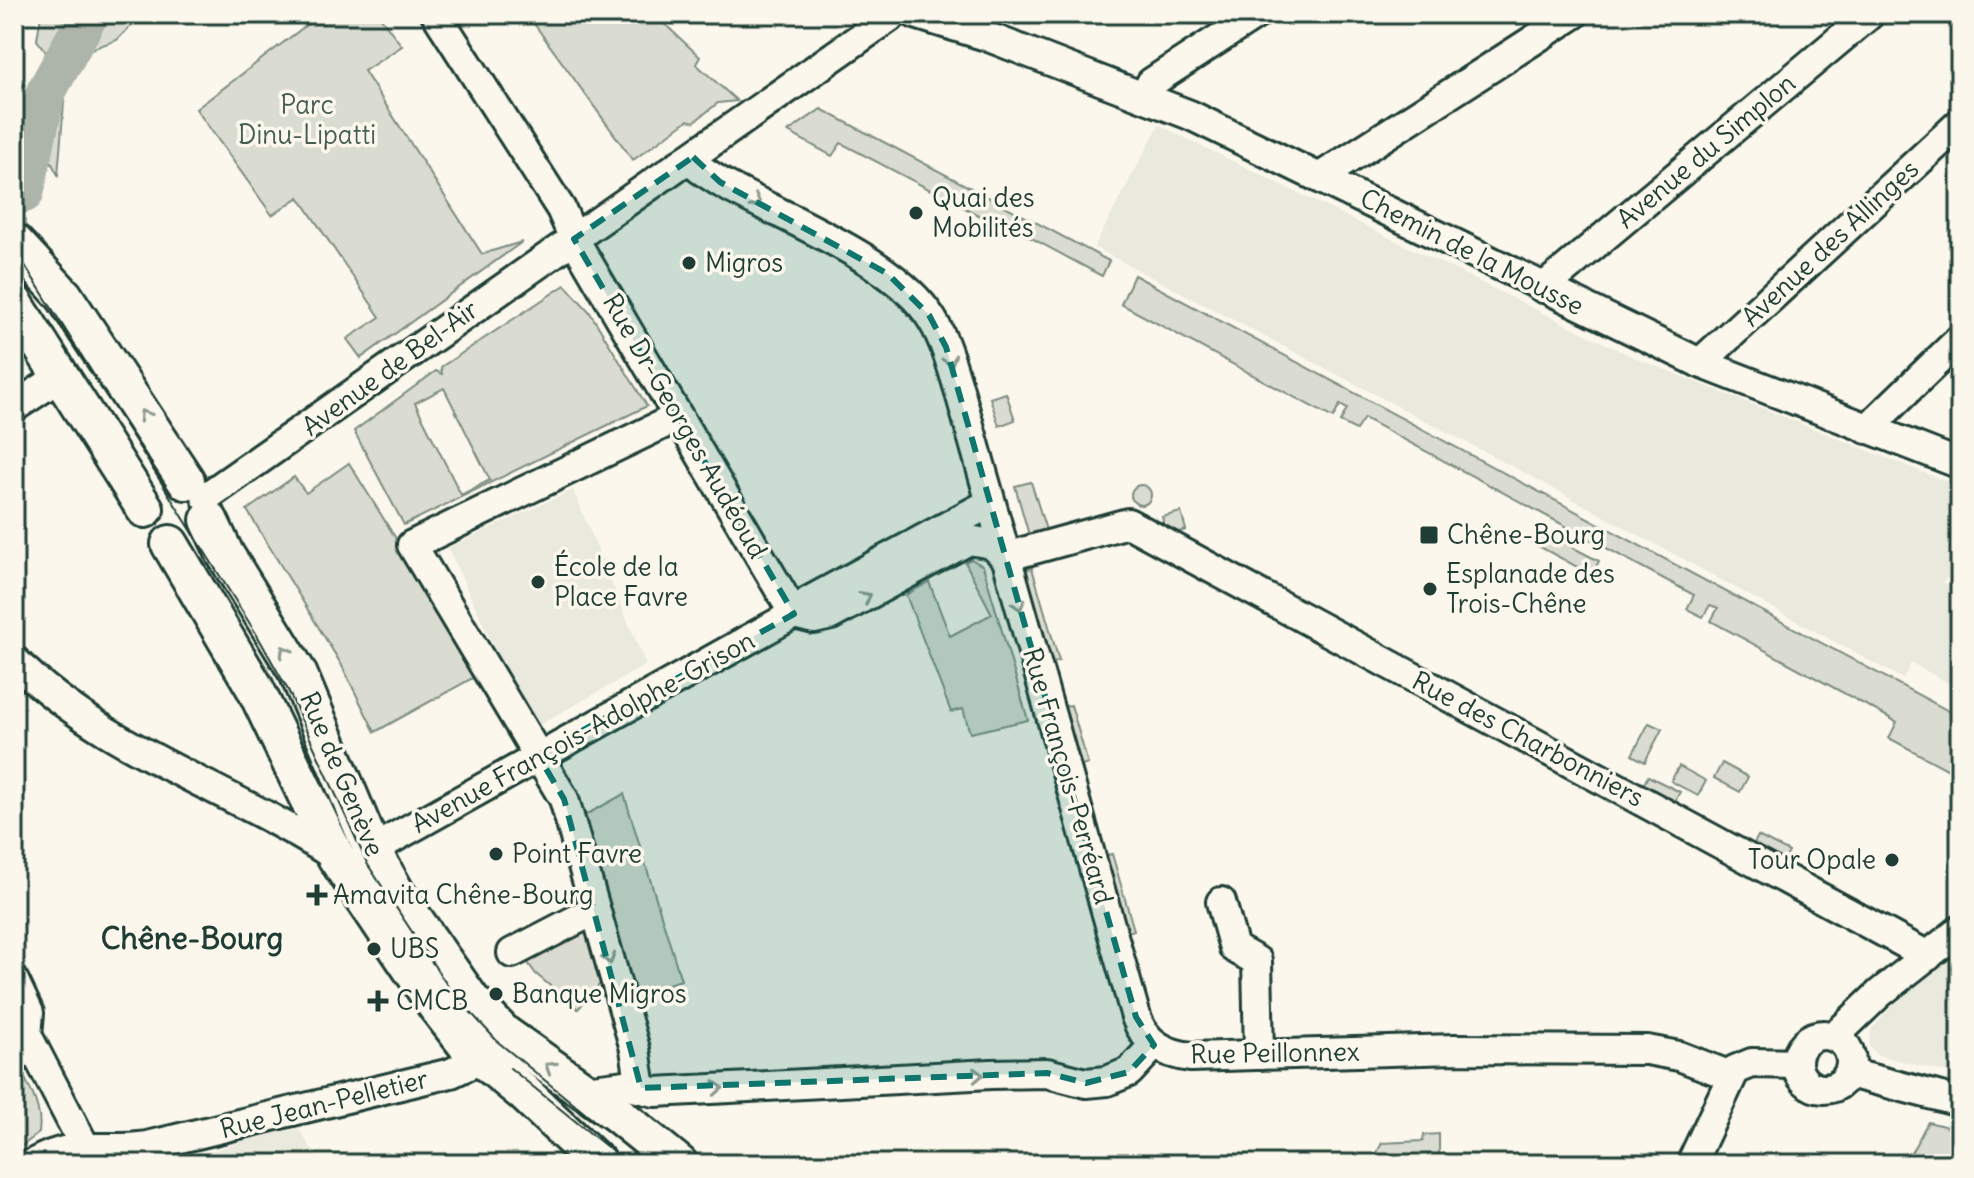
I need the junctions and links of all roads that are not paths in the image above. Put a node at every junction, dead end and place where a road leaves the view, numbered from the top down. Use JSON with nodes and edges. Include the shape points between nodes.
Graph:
{"nodes":[{"id":1,"x":436,"y":14,"type":"edge"},
{"id":2,"x":894,"y":14,"type":"edge"},
{"id":3,"x":915,"y":14,"type":"edge"},
{"id":4,"x":958,"y":14,"type":"edge"},
{"id":5,"x":1257,"y":14,"type":"edge"},
{"id":6,"x":1574,"y":14,"type":"edge"},
{"id":7,"x":1870,"y":14,"type":"edge"},
{"id":8,"x":986,"y":36,"type":"junction"},
{"id":9,"x":1145,"y":96,"type":"junction"},
{"id":10,"x":1960,"y":123,"type":"edge"},
{"id":11,"x":693,"y":157,"type":"junction"},
{"id":12,"x":1322,"y":176,"type":"junction"},
{"id":13,"x":574,"y":239,"type":"junction"},
{"id":14,"x":14,"y":242,"type":"edge"},
{"id":15,"x":1543,"y":288,"type":"junction"},
{"id":16,"x":14,"y":303,"type":"edge"},
{"id":17,"x":1960,"y":339,"type":"edge"},
{"id":18,"x":1700,"y":363,"type":"junction"},
{"id":19,"x":61,"y":376,"type":"junction"},
{"id":20,"x":14,"y":407,"type":"edge"},
{"id":21,"x":678,"y":417,"type":"junction"},
{"id":22,"x":1867,"y":429,"type":"junction"},
{"id":23,"x":1960,"y":464,"type":"edge"},
{"id":24,"x":200,"y":499,"type":"junction"},
{"id":25,"x":990,"y":503,"type":"junction"},
{"id":26,"x":145,"y":509,"type":"junction"},
{"id":27,"x":170,"y":544,"type":"junction"},
{"id":28,"x":1005,"y":557,"type":"junction"},
{"id":29,"x":794,"y":614,"type":"junction"},
{"id":30,"x":20,"y":672,"type":"edge"},
{"id":31,"x":538,"y":755,"type":"junction"},
{"id":32,"x":300,"y":784,"type":"junction"},
{"id":33,"x":268,"y":816,"type":"junction"},
{"id":34,"x":372,"y":850,"type":"junction"},
{"id":35,"x":336,"y":857,"type":"junction"},
{"id":36,"x":1221,"y":902,"type":"dead end"},
{"id":37,"x":595,"y":910,"type":"junction"},
{"id":38,"x":1960,"y":930,"type":"edge"},
{"id":39,"x":512,"y":953,"type":"dead end"},
{"id":40,"x":1928,"y":956,"type":"junction"},
{"id":41,"x":14,"y":981,"type":"edge"},
{"id":42,"x":21,"y":1031,"type":"edge"},
{"id":43,"x":1834,"y":1037,"type":"junction"},
{"id":44,"x":1154,"y":1045,"type":"junction"},
{"id":45,"x":493,"y":1047,"type":"junction"},
{"id":46,"x":1259,"y":1055,"type":"junction"},
{"id":47,"x":1797,"y":1064,"type":"junction"},
{"id":48,"x":1849,"y":1073,"type":"junction"},
{"id":49,"x":1731,"y":1076,"type":"junction"},
{"id":50,"x":641,"y":1088,"type":"junction"},
{"id":51,"x":584,"y":1090,"type":"junction"},
{"id":52,"x":1960,"y":1102,"type":"edge"},
{"id":53,"x":89,"y":1155,"type":"edge"},
{"id":54,"x":32,"y":1164,"type":"edge"},
{"id":55,"x":599,"y":1164,"type":"edge"},
{"id":56,"x":679,"y":1164,"type":"edge"},
{"id":57,"x":1691,"y":1164,"type":"edge"}],
"edges":[{"from":1,"to":13,"type":"street","via":[[561,209]]},
{"from":2,"to":11,"type":"street","name":"Avenue de Bel-Air"},
{"from":3,"to":8,"type":"street","name":"Chemin de la Mousse"},
{"from":4,"to":8,"type":"street","name":"Chemin de la Mousse"},
{"from":5,"to":9,"type":"street","via":[[1151,83]]},
{"from":6,"to":12,"type":"street"},
{"from":7,"to":15,"type":"street","name":"Avenue du Simplon"},
{"from":8,"to":9,"type":"street","name":"Chemin de la Mousse"},
{"from":9,"to":12,"type":"street","name":"Chemin de la Mousse"},
{"from":10,"to":18,"type":"street","name":"Avenue des Allinges"},
{"from":11,"to":13,"type":"street","name":"Avenue de Bel-Air"},
{"from":11,"to":25,"type":"street","name":"Rue François-Perréard","one_way":true,"via":[[700,169],[720,182],[868,262],[913,295],[946,347]]},
{"from":12,"to":15,"type":"street","name":"Chemin de la Mousse"},
{"from":13,"to":21,"type":"street","name":"Rue Dr-Georges Audéoud"},
{"from":13,"to":24,"type":"street","name":"Avenue de Bel-Air"},
{"from":24,"to":14,"type":"main road","name":"Rue de Genève","one_way":true,"via":[[64,296]]},
{"from":15,"to":18,"type":"street","name":"Chemin de la Mousse"},
{"from":16,"to":19,"type":"main road","name":"Rue de Genève"},
{"from":17,"to":22,"type":"street"},
{"from":18,"to":22,"type":"street","name":"Chemin de la Mousse"},
{"from":19,"to":20,"type":"street"},
{"from":19,"to":26,"type":"main road","name":"Rue de Genève"},
{"from":21,"to":29,"type":"street","name":"Rue Dr-Georges Audéoud"},
{"from":21,"to":31,"type":"street","via":[[412,545]]},
{"from":22,"to":23,"type":"street","name":"Chemin de la Mousse"},
{"from":24,"to":26,"type":"main road","via":[[167,482],[158,486]]},
{"from":24,"to":27,"type":"main road","via":[[197,538]]},
{"from":34,"to":24,"type":"main road","name":"Rue de Genève","one_way":true,"via":[[298,673],[225,554]]},
{"from":25,"to":28,"type":"street","name":"Rue François-Perréard"},
{"from":25,"to":29,"type":"street","name":"Avenue François-Adolphe-Grison"},
{"from":26,"to":27,"type":"main road","name":"Rue de Genève","via":[[153,535]]},
{"from":27,"to":32,"type":"main road","name":"Rue de Genève","via":[[255,688]]},
{"from":29,"to":28,"type":"street","name":"Avenue François-Adolphe-Grison","one_way":true,"via":[[814,619],[831,615],[969,540],[992,544]]},
{"from":28,"to":40,"type":"street","name":"Rue des Charbonniers","via":[[1128,523]]},
{"from":28,"to":44,"type":"street","name":"Rue François-Perréard","one_way":true,"via":[[1136,1017]]},
{"from":29,"to":31,"type":"street","name":"Avenue François-Adolphe-Grison"},
{"from":30,"to":33,"type":"street","via":[[121,744]]},
{"from":31,"to":34,"type":"street","name":"Avenue François-Adolphe-Grison"},
{"from":31,"to":37,"type":"street","via":[[564,799]]},
{"from":32,"to":33,"type":"street"},
{"from":32,"to":35,"type":"main road","name":"Rue de Genève"},
{"from":33,"to":35,"type":"street"},
{"from":34,"to":45,"type":"main road","name":"Rue de Genève","via":[[471,1000]]},
{"from":35,"to":45,"type":"main road","name":"Rue de Genève","via":[[455,1032]]},
{"from":36,"to":46,"type":"street","via":[[1234,948],[1257,961]]},
{"from":37,"to":39,"type":"street"},
{"from":37,"to":50,"type":"street","one_way":true},
{"from":38,"to":40,"type":"street"},
{"from":40,"to":43,"type":"street"},
{"from":41,"to":42,"type":"street","via":[[29,1013]]},
{"from":42,"to":53,"type":"street"},
{"from":43,"to":47,"type":"street","via":[[1824,1035],[1804,1044]]},
{"from":43,"to":48,"type":"street","via":[[1849,1052]]},
{"from":44,"to":46,"type":"street","name":"Rue Peillonnex","via":[[1183,1056]]},
{"from":50,"to":44,"type":"street","name":"Rue Peillonnex","one_way":true,"via":[[655,1092],[1047,1073],[1086,1083],[1129,1072]]},
{"from":51,"to":45,"type":"main road","name":"Rue de Genève","one_way":true},
{"from":45,"to":53,"type":"street","name":"Rue Jean-Pelletier","via":[[451,1073]]},
{"from":45,"to":55,"type":"main road","name":"Rue de Genève","via":[[524,1093]]},
{"from":46,"to":49,"type":"street","name":"Rue Peillonnex","via":[[1647,1050]]},
{"from":47,"to":48,"type":"street","via":[[1806,1082],[1815,1087],[1835,1087]]},
{"from":47,"to":49,"type":"street","via":[[1752,1063]]},
{"from":48,"to":52,"type":"street"},
{"from":49,"to":57,"type":"street"},
{"from":50,"to":51,"type":"street","name":"Rue Peillonnex"},
{"from":51,"to":56,"type":"main road","name":"Rue de Genève"},
{"from":53,"to":54,"type":"street","name":"Rue Jean-Pelletier","via":[[69,1147]]}]}
